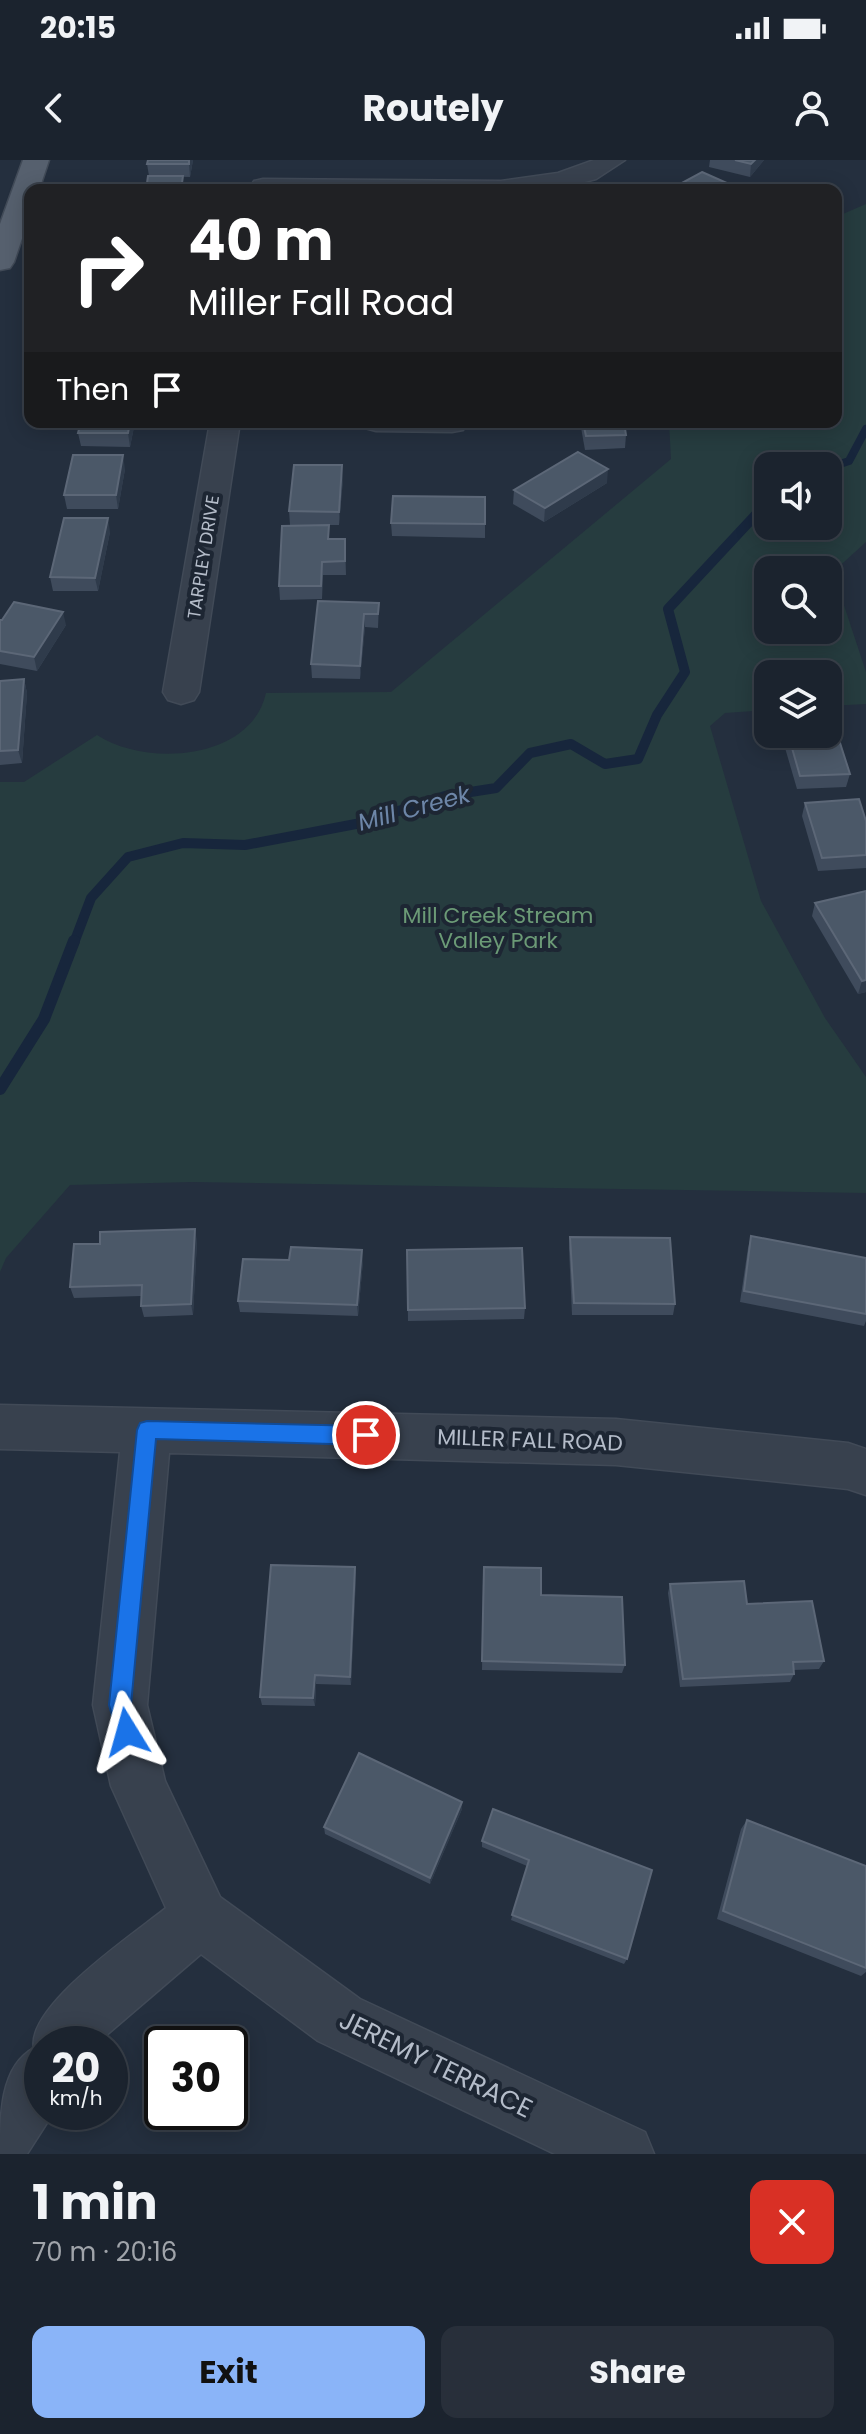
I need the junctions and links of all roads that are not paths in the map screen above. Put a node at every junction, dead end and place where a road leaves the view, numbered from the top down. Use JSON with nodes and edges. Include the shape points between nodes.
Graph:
{"nodes":[{"id":1,"x":36,"y":160,"type":"edge"},
{"id":2,"x":268,"y":160,"type":"edge"},
{"id":3,"x":612,"y":160,"type":"edge"},
{"id":4,"x":28,"y":184,"type":"edge"},
{"id":5,"x":264,"y":184,"type":"edge"},
{"id":6,"x":533,"y":184,"type":"edge"},
{"id":7,"x":24,"y":194,"type":"edge"},
{"id":8,"x":0,"y":262,"type":"edge"},
{"id":9,"x":224,"y":428,"type":"edge"},
{"id":10,"x":181,"y":692,"type":"dead end"},
{"id":11,"x":0,"y":1427,"type":"edge"},
{"id":12,"x":147,"y":1430,"type":"junction"},
{"id":13,"x":866,"y":1472,"type":"edge"},
{"id":14,"x":200,"y":1917,"type":"junction"},
{"id":15,"x":73,"y":2026,"type":"edge"},
{"id":16,"x":24,"y":2103,"type":"edge"},
{"id":17,"x":0,"y":2141,"type":"edge"},
{"id":18,"x":623,"y":2154,"type":"edge"}],
"edges":[{"from":1,"to":4,"type":"main road"},
{"from":2,"to":5,"type":"street"},
{"from":3,"to":6,"type":"street","via":[[599,169]]},
{"from":7,"to":8,"type":"main road"},
{"from":9,"to":10,"type":"street","name":"TARPLEY DRIVE"},
{"from":11,"to":12,"type":"street","name":"MILLER FALL ROAD"},
{"from":12,"to":13,"type":"street","name":"MILLER FALL ROAD","via":[[616,1442]]},
{"from":12,"to":14,"type":"street","name":"JEREMY TERRACE","via":[[120,1705],[139,1786]]},
{"from":14,"to":15,"type":"street"},
{"from":14,"to":18,"type":"street","name":"JEREMY TERRACE","via":[[339,2020]]},
{"from":16,"to":17,"type":"street"}]}
